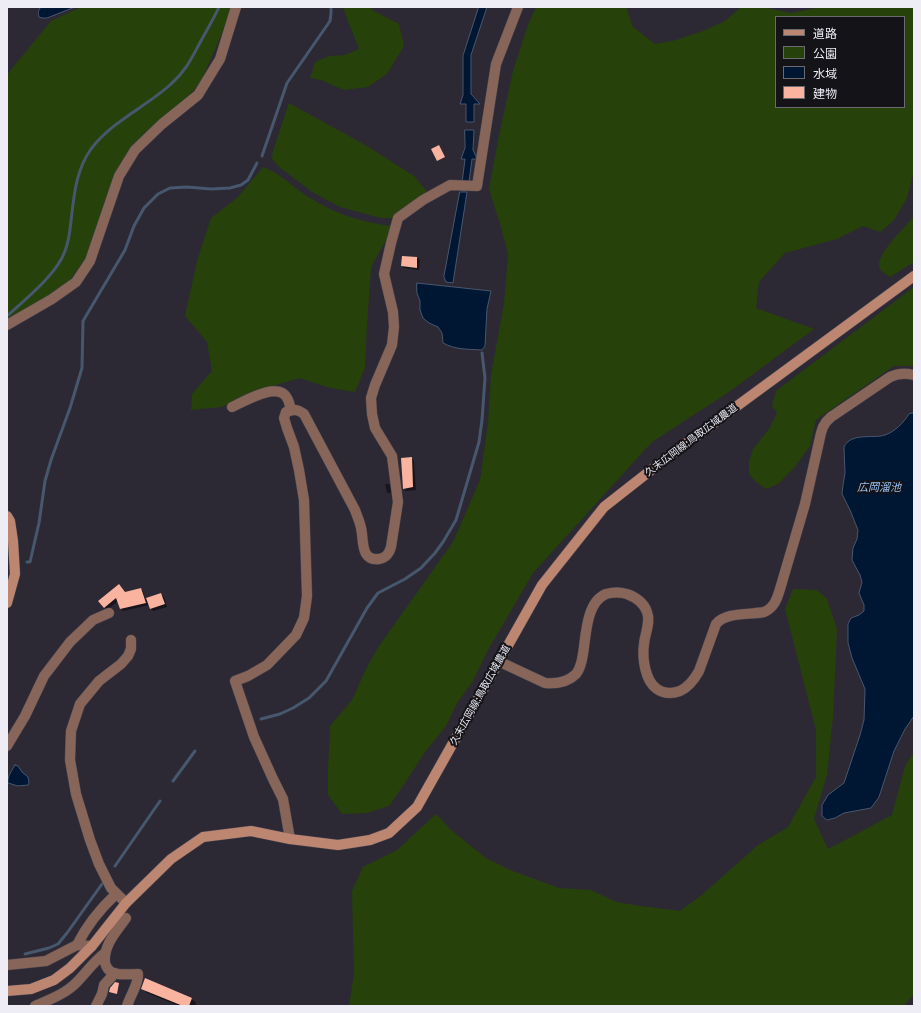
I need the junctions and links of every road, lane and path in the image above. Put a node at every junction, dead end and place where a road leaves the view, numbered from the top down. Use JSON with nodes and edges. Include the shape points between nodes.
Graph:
{"nodes":[{"id":1,"x":236,"y":7,"type":"edge"},
{"id":2,"x":518,"y":7,"type":"edge"},
{"id":3,"x":914,"y":276,"type":"edge"},
{"id":4,"x":7,"y":325,"type":"edge"},
{"id":5,"x":914,"y":375,"type":"edge"},
{"id":6,"x":232,"y":407,"type":"dead end"},
{"id":7,"x":292,"y":410,"type":"junction"},
{"id":8,"x":7,"y":516,"type":"edge"},
{"id":9,"x":7,"y":603,"type":"edge"},
{"id":10,"x":109,"y":613,"type":"dead end"},
{"id":11,"x":131,"y":640,"type":"dead end"},
{"id":12,"x":498,"y":661,"type":"junction"},
{"id":13,"x":7,"y":746,"type":"edge"},
{"id":14,"x":290,"y":839,"type":"junction"},
{"id":15,"x":116,"y":894,"type":"junction"},
{"id":16,"x":126,"y":903,"type":"junction"},
{"id":17,"x":126,"y":918,"type":"dead end"},
{"id":18,"x":77,"y":945,"type":"junction"},
{"id":19,"x":92,"y":946,"type":"junction"},
{"id":20,"x":105,"y":953,"type":"junction"},
{"id":21,"x":7,"y":965,"type":"edge"},
{"id":22,"x":115,"y":973,"type":"junction"},
{"id":23,"x":7,"y":992,"type":"edge"},
{"id":24,"x":35,"y":1006,"type":"edge"},
{"id":25,"x":96,"y":1006,"type":"edge"},
{"id":26,"x":127,"y":1006,"type":"edge"}],
"edges":[{"from":1,"to":4,"type":"street","via":[[220,59],[198,95],[135,150],[120,176],[90,261],[76,282]]},
{"from":2,"to":7,"type":"street","via":[[496,64],[477,186],[450,185],[423,200],[398,218],[391,243],[384,274],[393,312],[392,345],[371,398],[375,428],[392,456],[398,502],[391,547],[384,558],[367,556],[355,510],[304,414]]},
{"from":3,"to":12,"type":"street","name":"久末広岡線;鳥取広域農道","via":[[669,456],[604,507],[542,586]]},
{"from":5,"to":12,"type":"street","via":[[890,376],[826,422],[776,602],[764,612],[720,620],[716,624],[695,678],[685,688],[667,693],[660,692],[651,684],[643,656],[648,623],[647,611],[635,598],[622,593],[614,592],[596,601],[588,621],[581,664],[571,678],[551,684],[545,683]]},
{"from":6,"to":7,"type":"street","via":[[271,391],[281,392],[287,397]]},
{"from":7,"to":14,"type":"street","via":[[286,412],[284,418],[294,447],[304,500],[307,596],[304,618],[296,635],[267,665],[235,681],[254,738],[283,799]]},
{"from":8,"to":9,"type":"street","via":[[13,541],[15,574]]},
{"from":10,"to":13,"type":"street","via":[[93,620],[70,642],[44,676]]},
{"from":11,"to":15,"type":"street","via":[[128,656],[99,682],[80,704],[71,731],[70,745],[70,760],[78,802],[99,864]]},
{"from":12,"to":14,"type":"street","name":"久末広岡線;鳥取広域農道","via":[[417,807],[389,834],[338,845]]},
{"from":14,"to":16,"type":"street","name":"久末広岡線;鳥取広域農道","via":[[251,831],[203,836],[171,859]]},
{"from":15,"to":16,"type":"street"},
{"from":15,"to":18,"type":"street","via":[[93,919]]},
{"from":16,"to":19,"type":"street","name":"久末広岡線;鳥取広域農道"},
{"from":17,"to":20,"type":"street"},
{"from":18,"to":19,"type":"street"},
{"from":18,"to":21,"type":"street","via":[[46,961]]},
{"from":19,"to":23,"type":"street","name":"久末広岡線;鳥取広域農道","via":[[54,980],[31,989]]},
{"from":20,"to":22,"type":"street","via":[[106,967]]},
{"from":20,"to":24,"type":"street","via":[[75,984],[49,1001]]},
{"from":22,"to":25,"type":"street","via":[[104,985]]},
{"from":22,"to":26,"type":"street","via":[[138,974]]}]}
